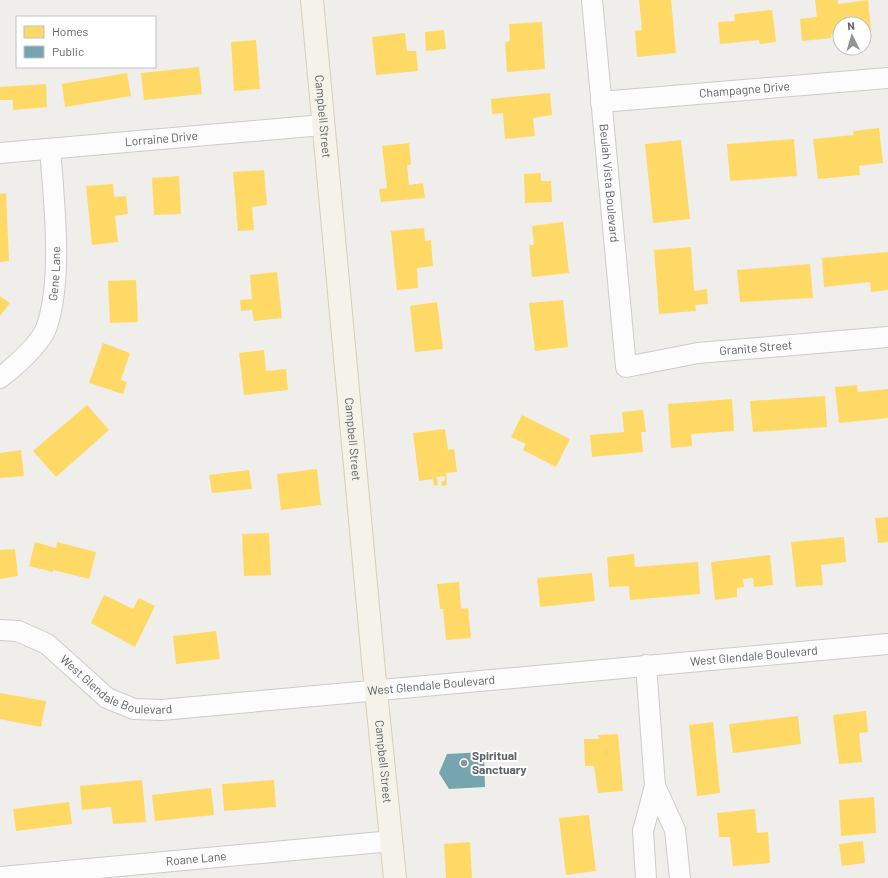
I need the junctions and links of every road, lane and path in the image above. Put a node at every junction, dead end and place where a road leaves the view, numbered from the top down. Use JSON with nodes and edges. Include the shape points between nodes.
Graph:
{"nodes":[{"id":1,"x":312,"y":0,"type":"edge"},
{"id":2,"x":592,"y":0,"type":"edge"},
{"id":3,"x":888,"y":78,"type":"edge"},
{"id":4,"x":601,"y":102,"type":"junction"},
{"id":5,"x":322,"y":125,"type":"junction"},
{"id":6,"x":50,"y":149,"type":"junction"},
{"id":7,"x":0,"y":153,"type":"edge"},
{"id":8,"x":888,"y":337,"type":"edge"},
{"id":9,"x":626,"y":367,"type":"joint"},
{"id":10,"x":0,"y":378,"type":"edge"},
{"id":11,"x":0,"y":630,"type":"edge"},
{"id":12,"x":888,"y":644,"type":"edge"},
{"id":13,"x":646,"y":665,"type":"junction"},
{"id":14,"x":376,"y":691,"type":"junction"},
{"id":15,"x":655,"y":786,"type":"junction"},
{"id":16,"x":392,"y":841,"type":"junction"},
{"id":17,"x":0,"y":877,"type":"edge"},
{"id":18,"x":395,"y":878,"type":"edge"},
{"id":19,"x":646,"y":878,"type":"edge"},
{"id":20,"x":680,"y":878,"type":"edge"}],
"edges":[{"from":1,"to":5,"type":"main road","name":"Campbell Street"},
{"from":2,"to":4,"type":"street","name":"Beulah Vista Boulevard"},
{"from":3,"to":4,"type":"street","name":"Champagne Drive"},
{"from":4,"to":9,"type":"street","name":"Beulah Vista Boulevard"},
{"from":5,"to":6,"type":"street","name":"Lorraine Drive"},
{"from":5,"to":14,"type":"main road","name":"Campbell Street"},
{"from":6,"to":7,"type":"street","name":"Lorraine Drive"},
{"from":6,"to":10,"type":"street","name":"Gene Lane","via":[[56,260],[54,293],[46,328],[24,359]]},
{"from":8,"to":9,"type":"street","name":"Granite Street","via":[[698,353]]},
{"from":11,"to":14,"type":"street","name":"West Glendale Boulevard","via":[[18,631],[47,644],[107,698],[134,709],[162,710]]},
{"from":12,"to":13,"type":"street","name":"West Glendale Boulevard"},
{"from":13,"to":14,"type":"street","name":"West Glendale Boulevard"},
{"from":13,"to":15,"type":"street"},
{"from":14,"to":16,"type":"main road","name":"Campbell Street"},
{"from":15,"to":19,"type":"street","via":[[643,831]]},
{"from":15,"to":20,"type":"street","via":[[675,830]]},
{"from":16,"to":17,"type":"street","name":"Roane Lane"},
{"from":16,"to":18,"type":"main road","name":"Campbell Street"}]}
